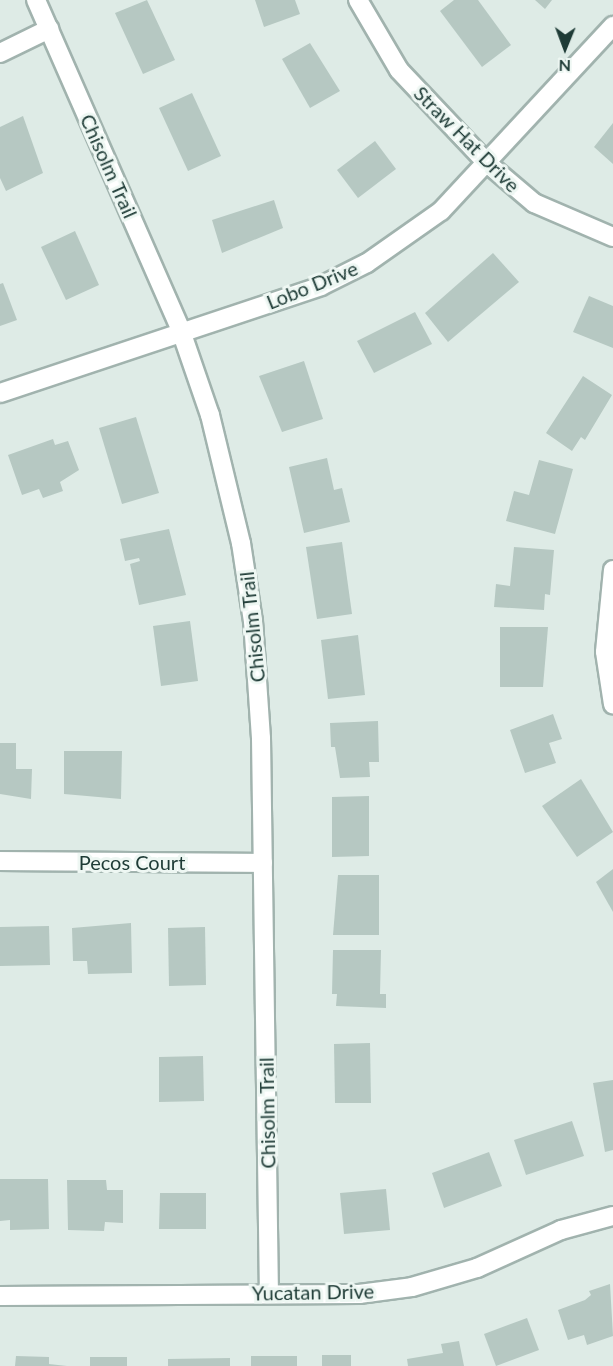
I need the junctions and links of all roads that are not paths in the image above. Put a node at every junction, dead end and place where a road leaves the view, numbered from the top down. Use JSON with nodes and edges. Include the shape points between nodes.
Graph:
{"nodes":[{"id":1,"x":36,"y":0,"type":"edge"},
{"id":2,"x":358,"y":0,"type":"edge"},
{"id":3,"x":613,"y":26,"type":"edge"},
{"id":4,"x":49,"y":29,"type":"junction"},
{"id":5,"x":0,"y":53,"type":"edge"},
{"id":6,"x":487,"y":163,"type":"junction"},
{"id":7,"x":613,"y":237,"type":"edge"},
{"id":8,"x":181,"y":330,"type":"junction"},
{"id":9,"x":0,"y":393,"type":"edge"},
{"id":10,"x":613,"y":570,"type":"edge"},
{"id":11,"x":613,"y":704,"type":"edge"},
{"id":12,"x":0,"y":861,"type":"edge"},
{"id":13,"x":263,"y":862,"type":"junction"},
{"id":14,"x":613,"y":1216,"type":"edge"},
{"id":15,"x":269,"y":1294,"type":"junction"},
{"id":16,"x":0,"y":1296,"type":"edge"}],
"edges":[{"from":1,"to":4,"type":"street","name":"Chisolm Trail"},
{"from":2,"to":6,"type":"street","name":"Straw Hat Drive","via":[[399,70]]},
{"from":3,"to":6,"type":"street","name":"Lobo Drive"},
{"from":4,"to":5,"type":"street"},
{"from":4,"to":8,"type":"street","name":"Chisolm Trail"},
{"from":6,"to":7,"type":"street","name":"Straw Hat Drive","via":[[534,203]]},
{"from":6,"to":8,"type":"street","name":"Lobo Drive","via":[[431,219],[356,270],[208,325]]},
{"from":8,"to":9,"type":"street","name":"Lobo Drive"},
{"from":8,"to":13,"type":"street","name":"Chisolm Trail","via":[[224,467],[246,569],[258,673]]},
{"from":10,"to":11,"type":"street","via":[[605,646]]},
{"from":12,"to":13,"type":"street","name":"Pecos Court"},
{"from":13,"to":15,"type":"street","name":"Chisolm Trail"},
{"from":14,"to":15,"type":"street","name":"Yucatan Drive","via":[[561,1230],[477,1268],[412,1287],[359,1294]]},
{"from":15,"to":16,"type":"street","name":"Yucatan Drive"}]}
